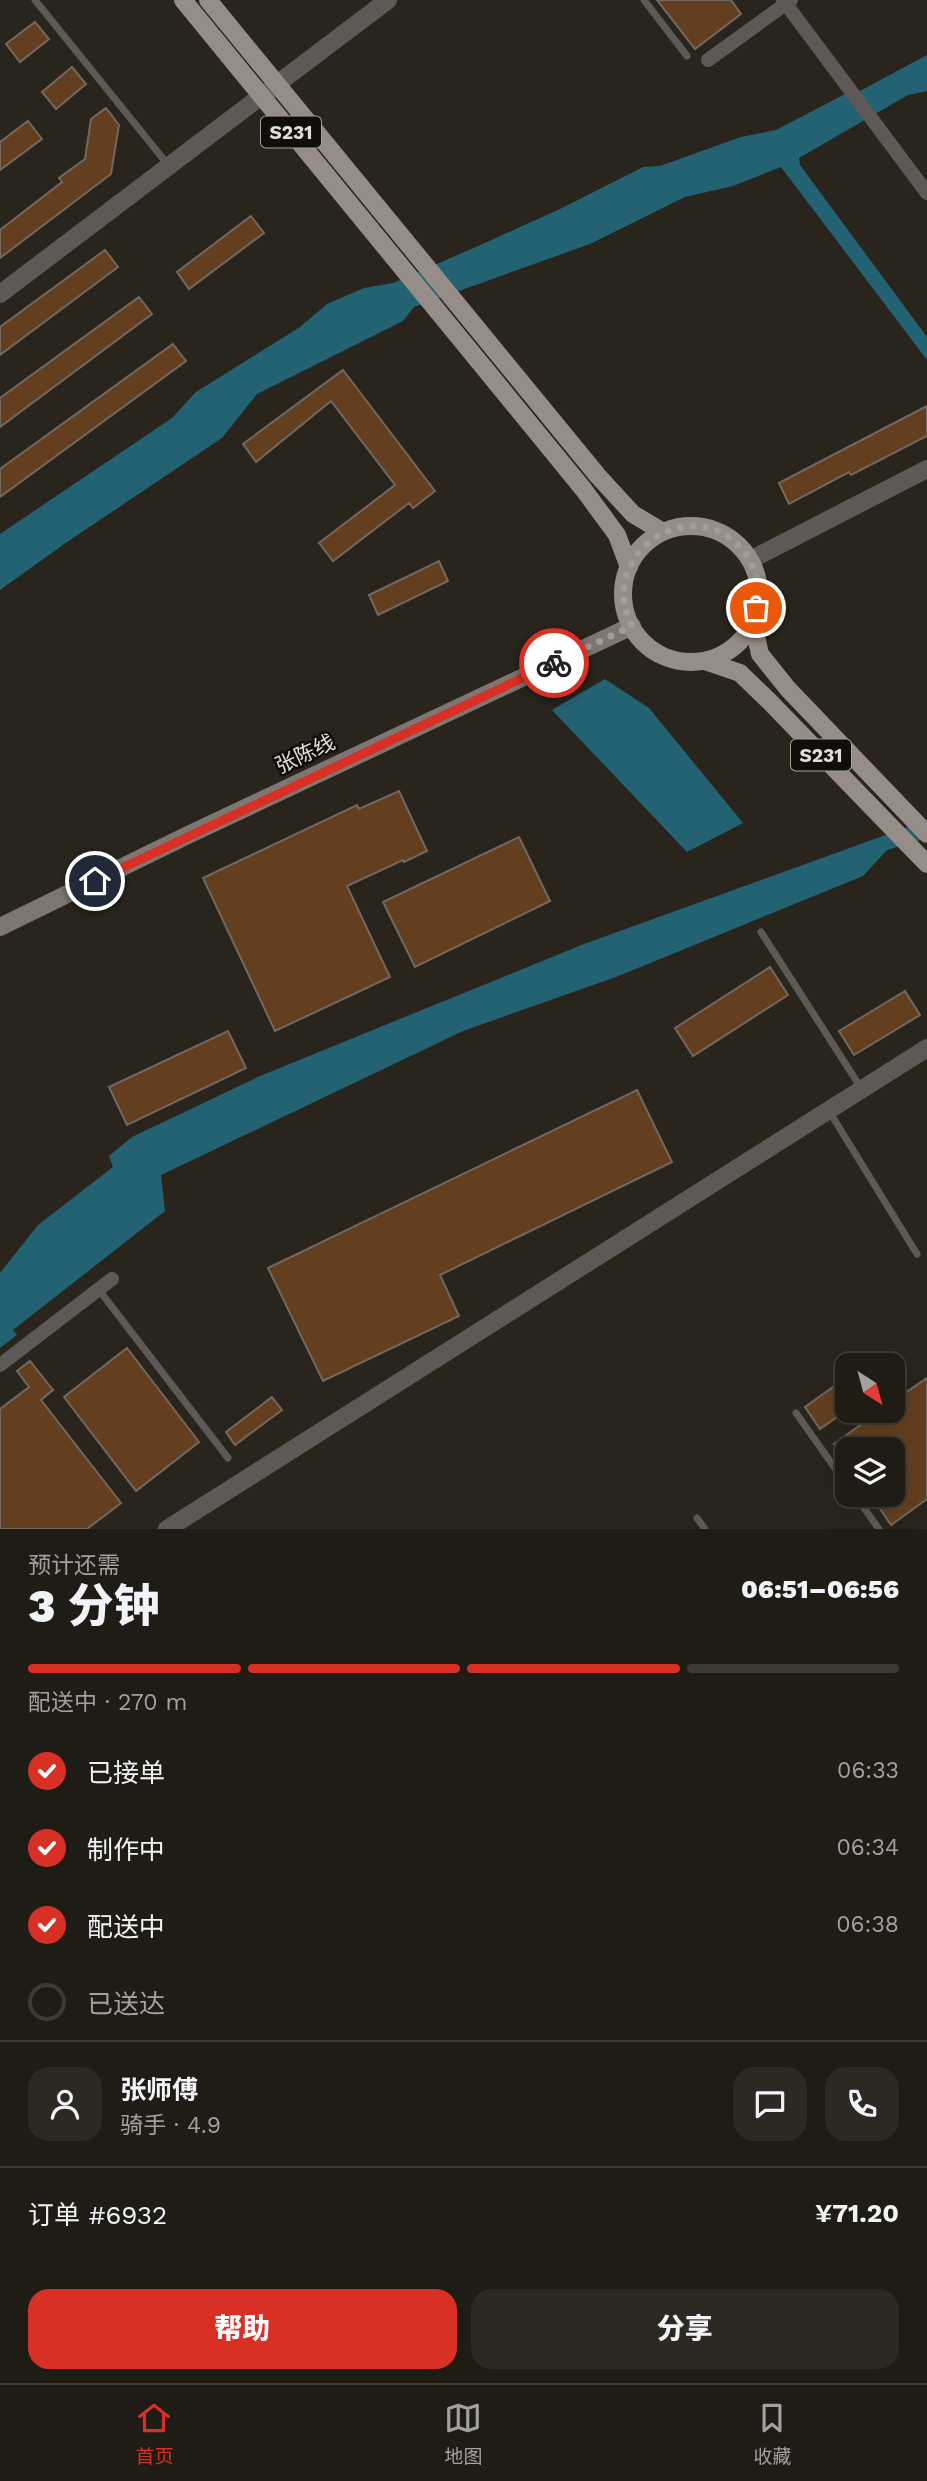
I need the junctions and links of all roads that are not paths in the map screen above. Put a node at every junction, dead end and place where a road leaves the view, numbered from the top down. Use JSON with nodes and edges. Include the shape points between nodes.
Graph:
{"nodes":[{"id":1,"x":35,"y":0,"type":"edge"},
{"id":2,"x":183,"y":0,"type":"edge"},
{"id":3,"x":208,"y":0,"type":"edge"},
{"id":4,"x":388,"y":0,"type":"edge"},
{"id":5,"x":644,"y":0,"type":"edge"},
{"id":6,"x":787,"y":1,"type":"edge"},
{"id":7,"x":687,"y":56,"type":"dead end"},
{"id":8,"x":708,"y":60,"type":"dead end"},
{"id":9,"x":277,"y":85,"type":"junction"},
{"id":10,"x":262,"y":96,"type":"junction"},
{"id":11,"x":169,"y":166,"type":"junction"},
{"id":12,"x":927,"y":194,"type":"edge"},
{"id":13,"x":0,"y":294,"type":"edge"},
{"id":14,"x":927,"y":469,"type":"edge"},
{"id":15,"x":663,"y":532,"type":"junction"},
{"id":16,"x":750,"y":560,"type":"junction"},
{"id":17,"x":629,"y":567,"type":"junction"},
{"id":18,"x":753,"y":623,"type":"junction"},
{"id":19,"x":632,"y":626,"type":"junction"},
{"id":20,"x":705,"y":661,"type":"junction"},
{"id":21,"x":927,"y":834,"type":"edge"},
{"id":22,"x":927,"y":864,"type":"edge"},
{"id":23,"x":0,"y":927,"type":"edge"},
{"id":24,"x":761,"y":932,"type":"dead end"},
{"id":25,"x":927,"y":1048,"type":"edge"},
{"id":26,"x":862,"y":1089,"type":"junction"},
{"id":27,"x":829,"y":1110,"type":"junction"},
{"id":28,"x":917,"y":1254,"type":"dead end"},
{"id":29,"x":112,"y":1279,"type":"dead end"},
{"id":30,"x":98,"y":1289,"type":"junction"},
{"id":31,"x":0,"y":1366,"type":"edge"},
{"id":32,"x":796,"y":1413,"type":"dead end"},
{"id":33,"x":228,"y":1458,"type":"dead end"},
{"id":34,"x":835,"y":1468,"type":"edge"},
{"id":35,"x":863,"y":1507,"type":"edge"},
{"id":36,"x":697,"y":1518,"type":"dead end"},
{"id":37,"x":167,"y":1529,"type":"edge"},
{"id":38,"x":705,"y":1529,"type":"edge"},
{"id":39,"x":878,"y":1529,"type":"edge"}],
"edges":[{"from":1,"to":11,"type":"lane"},
{"from":2,"to":10,"type":"main road","number":"S231"},
{"from":3,"to":9,"type":"main road","number":"S231"},
{"from":4,"to":9,"type":"street"},
{"from":5,"to":7,"type":"lane"},
{"from":6,"to":8,"type":"street"},
{"from":6,"to":12,"type":"street"},
{"from":9,"to":10,"type":"street"},
{"from":9,"to":15,"type":"main road","number":"S231","via":[[615,496]]},
{"from":10,"to":11,"type":"street"},
{"from":10,"to":17,"type":"main road","number":"S231","via":[[584,490],[617,535]]},
{"from":11,"to":13,"type":"street"},
{"from":14,"to":16,"type":"street"},
{"from":15,"to":16,"type":"main road","via":[[685,526],[709,528],[732,540]]},
{"from":15,"to":17,"type":"main road","via":[[644,545]]},
{"from":16,"to":18,"type":"main road","via":[[759,594]]},
{"from":17,"to":19,"type":"main road","via":[[622,596]]},
{"from":18,"to":20,"type":"main road","via":[[740,642]]},
{"from":18,"to":21,"type":"main road","number":"S231","via":[[760,654],[788,689]]},
{"from":19,"to":20,"type":"main road","via":[[654,652],[672,660]]},
{"from":19,"to":23,"type":"main road","name":"张陈线"},
{"from":20,"to":22,"type":"main road","number":"S231","via":[[740,674]]},
{"from":24,"to":26,"type":"lane"},
{"from":25,"to":26,"type":"street"},
{"from":26,"to":27,"type":"street"},
{"from":27,"to":28,"type":"lane"},
{"from":27,"to":37,"type":"street"},
{"from":29,"to":30,"type":"street"},
{"from":30,"to":31,"type":"street"},
{"from":30,"to":33,"type":"lane"},
{"from":32,"to":34,"type":"lane"},
{"from":35,"to":39,"type":"lane"},
{"from":36,"to":38,"type":"lane"}]}
